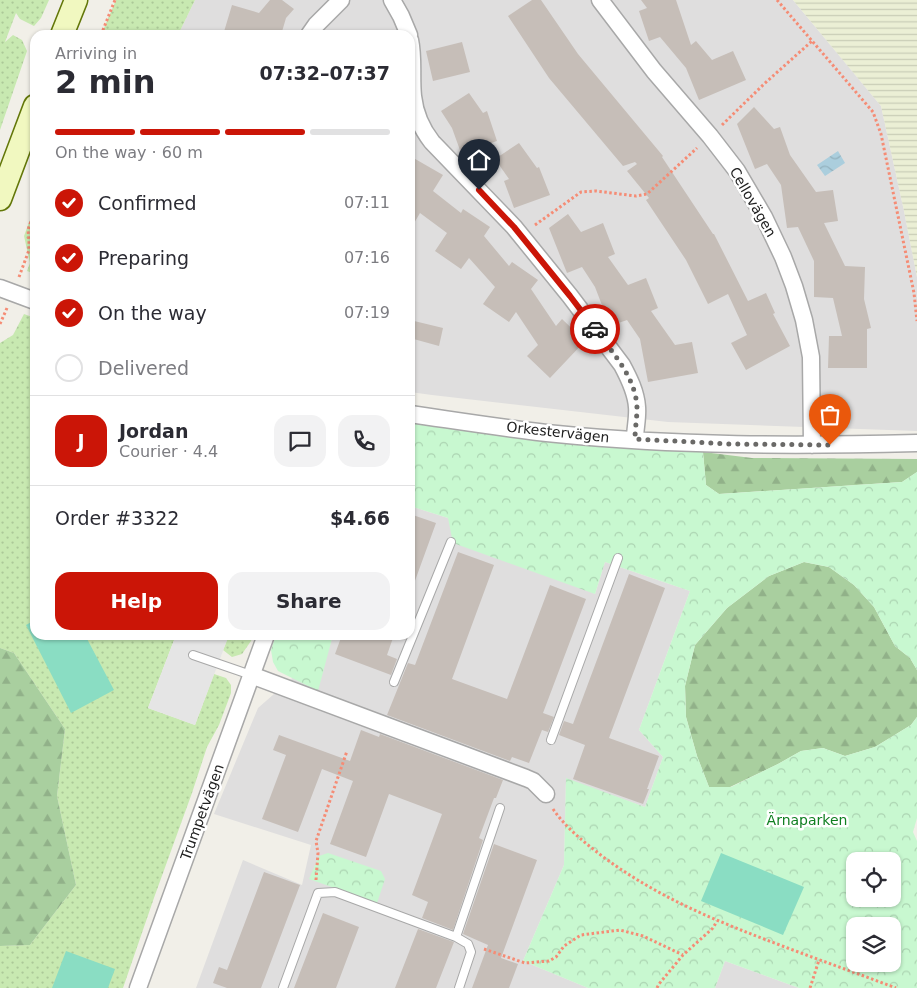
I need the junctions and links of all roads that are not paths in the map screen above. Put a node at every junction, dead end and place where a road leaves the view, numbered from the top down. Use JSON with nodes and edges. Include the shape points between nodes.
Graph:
{"nodes":[{"id":1,"x":76,"y":0,"type":"edge"},
{"id":2,"x":341,"y":0,"type":"edge"},
{"id":3,"x":392,"y":0,"type":"edge"},
{"id":4,"x":600,"y":0,"type":"edge"},
{"id":5,"x":64,"y":30,"type":"edge"},
{"id":6,"x":313,"y":30,"type":"edge"},
{"id":7,"x":407,"y":30,"type":"edge"},
{"id":8,"x":415,"y":104,"type":"edge"},
{"id":9,"x":30,"y":119,"type":"edge"},
{"id":10,"x":0,"y":199,"type":"edge"},
{"id":11,"x":6,"y":290,"type":"edge"},
{"id":12,"x":30,"y":299,"type":"edge"},
{"id":13,"x":415,"y":415,"type":"edge"},
{"id":14,"x":635,"y":439,"type":"junction"},
{"id":15,"x":917,"y":443,"type":"edge"},
{"id":16,"x":812,"y":445,"type":"junction"},
{"id":17,"x":451,"y":542,"type":"dead end"},
{"id":18,"x":618,"y":558,"type":"dead end"},
{"id":19,"x":415,"y":630,"type":"edge"},
{"id":20,"x":264,"y":640,"type":"edge"},
{"id":21,"x":411,"y":640,"type":"edge"},
{"id":22,"x":193,"y":656,"type":"dead end"},
{"id":23,"x":251,"y":676,"type":"junction"},
{"id":24,"x":394,"y":682,"type":"dead end"},
{"id":25,"x":550,"y":740,"type":"dead end"},
{"id":26,"x":546,"y":794,"type":"road end"},
{"id":27,"x":500,"y":808,"type":"dead end"},
{"id":28,"x":456,"y":937,"type":"junction"},
{"id":29,"x":138,"y":988,"type":"edge"},
{"id":30,"x":283,"y":988,"type":"edge"},
{"id":31,"x":459,"y":988,"type":"edge"}],
"edges":[{"from":1,"to":5,"type":"main road"},
{"from":2,"to":6,"type":"street"},
{"from":3,"to":7,"type":"street"},
{"from":4,"to":16,"type":"street","name":"Cellovägen","via":[[737,171],[764,217],[783,257],[804,320],[811,357]]},
{"from":8,"to":14,"type":"street","via":[[424,132],[521,236],[629,377],[637,407]]},
{"from":9,"to":10,"type":"main road"},
{"from":11,"to":12,"type":"street"},
{"from":13,"to":14,"type":"street","name":"Orkestervägen","via":[[557,434]]},
{"from":14,"to":16,"type":"street","name":"Orkestervägen"},
{"from":15,"to":16,"type":"street","name":"Orkestervägen"},
{"from":17,"to":19,"type":"lane"},
{"from":18,"to":25,"type":"lane"},
{"from":20,"to":23,"type":"street","name":"Trumpetvägen"},
{"from":21,"to":24,"type":"lane"},
{"from":22,"to":23,"type":"lane"},
{"from":23,"to":26,"type":"street","via":[[526,778]]},
{"from":23,"to":29,"type":"street","name":"Trumpetvägen"},
{"from":27,"to":28,"type":"lane"},
{"from":28,"to":30,"type":"lane","via":[[335,892],[318,893]]},
{"from":28,"to":31,"type":"lane","via":[[468,944],[471,952]]}]}
